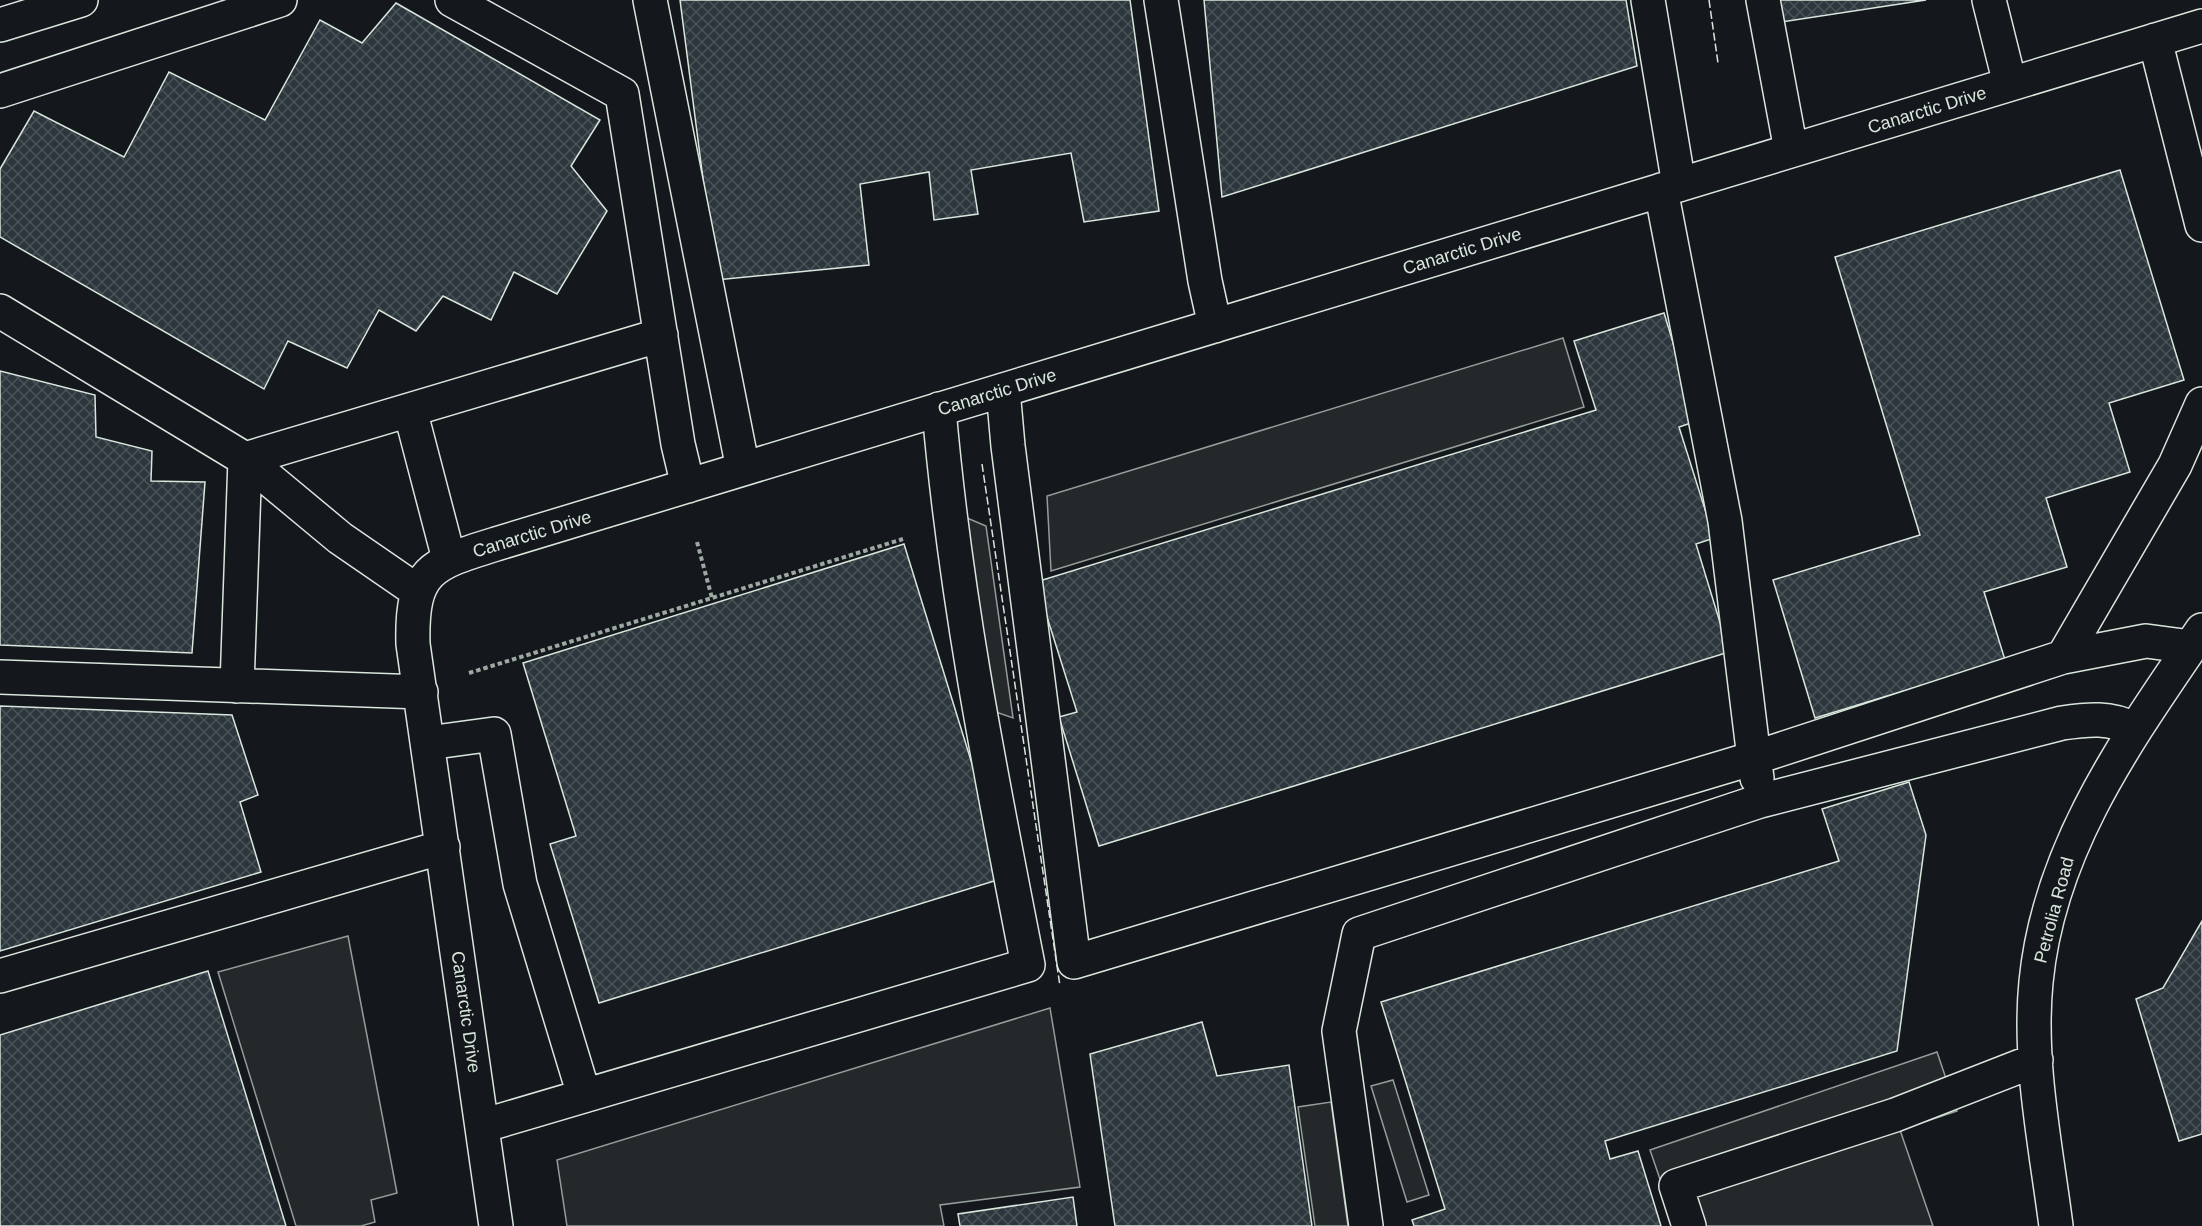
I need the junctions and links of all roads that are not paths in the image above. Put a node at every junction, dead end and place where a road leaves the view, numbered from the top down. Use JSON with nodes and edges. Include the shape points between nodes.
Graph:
{"nodes":[{"id":1,"x":81,"y":0,"type":"edge"},
{"id":2,"x":280,"y":0,"type":"edge"},
{"id":3,"x":452,"y":0,"type":"edge"},
{"id":4,"x":650,"y":0,"type":"edge"},
{"id":5,"x":1161,"y":0,"type":"edge"},
{"id":6,"x":1648,"y":0,"type":"edge"},
{"id":7,"x":1763,"y":0,"type":"edge"},
{"id":8,"x":1989,"y":0,"type":"edge"},
{"id":9,"x":0,"y":25,"type":"edge"},
{"id":10,"x":2202,"y":26,"type":"edge"},
{"id":11,"x":2155,"y":40,"type":"junction"},
{"id":12,"x":2010,"y":84,"type":"junction"},
{"id":13,"x":0,"y":91,"type":"edge"},
{"id":14,"x":1791,"y":150,"type":"junction"},
{"id":15,"x":1670,"y":187,"type":"junction"},
{"id":16,"x":2202,"y":225,"type":"edge"},
{"id":17,"x":0,"y":311,"type":"edge"},
{"id":18,"x":1215,"y":326,"type":"junction"},
{"id":19,"x":661,"y":335,"type":"junction"},
{"id":20,"x":1003,"y":390,"type":"junction"},
{"id":21,"x":2202,"y":404,"type":"edge"},
{"id":22,"x":410,"y":410,"type":"junction"},
{"id":23,"x":939,"y":410,"type":"junction"},
{"id":24,"x":245,"y":459,"type":"junction"},
{"id":25,"x":743,"y":469,"type":"junction"},
{"id":26,"x":688,"y":486,"type":"junction"},
{"id":27,"x":449,"y":559,"type":"junction"},
{"id":28,"x":417,"y":591,"type":"junction"},
{"id":29,"x":2196,"y":638,"type":"edge"},
{"id":30,"x":2063,"y":657,"type":"junction"},
{"id":31,"x":0,"y":676,"type":"edge"},
{"id":32,"x":237,"y":686,"type":"junction"},
{"id":33,"x":421,"y":692,"type":"junction"},
{"id":34,"x":2134,"y":729,"type":"junction"},
{"id":35,"x":428,"y":742,"type":"junction"},
{"id":36,"x":1754,"y":758,"type":"junction"},
{"id":37,"x":1760,"y":801,"type":"junction"},
{"id":38,"x":443,"y":847,"type":"junction"},
{"id":39,"x":0,"y":976,"type":"edge"},
{"id":40,"x":2036,"y":1060,"type":"junction"},
{"id":41,"x":584,"y":1095,"type":"junction"},
{"id":42,"x":482,"y":1126,"type":"junction"},
{"id":43,"x":496,"y":1226,"type":"edge"},
{"id":44,"x":1366,"y":1226,"type":"edge"},
{"id":45,"x":1689,"y":1226,"type":"edge"},
{"id":46,"x":2056,"y":1226,"type":"edge"}],
"edges":[{"from":1,"to":9,"type":"street"},
{"from":2,"to":13,"type":"street"},
{"from":3,"to":19,"type":"street","via":[[622,94]]},
{"from":4,"to":25,"type":"street"},
{"from":5,"to":18,"type":"street"},
{"from":6,"to":15,"type":"street"},
{"from":7,"to":14,"type":"street"},
{"from":8,"to":12,"type":"street"},
{"from":10,"to":11,"type":"street","name":"Canarctic Drive"},
{"from":11,"to":12,"type":"street","name":"Canarctic Drive"},
{"from":11,"to":16,"type":"street"},
{"from":12,"to":14,"type":"street","name":"Canarctic Drive"},
{"from":14,"to":15,"type":"street","name":"Canarctic Drive"},
{"from":15,"to":18,"type":"street","name":"Canarctic Drive"},
{"from":15,"to":36,"type":"street","via":[[1725,521]]},
{"from":17,"to":24,"type":"street"},
{"from":18,"to":20,"type":"street","name":"Canarctic Drive"},
{"from":19,"to":22,"type":"street"},
{"from":19,"to":26,"type":"street"},
{"from":20,"to":23,"type":"street","name":"Canarctic Drive"},
{"from":20,"to":36,"type":"street","via":[[1074,962]]},
{"from":21,"to":30,"type":"street","via":[[2175,465]]},
{"from":22,"to":24,"type":"street"},
{"from":22,"to":27,"type":"street"},
{"from":23,"to":25,"type":"street","name":"Canarctic Drive"},
{"from":23,"to":41,"type":"street","via":[[978,710],[1028,965]]},
{"from":24,"to":28,"type":"street","via":[[340,538]]},
{"from":24,"to":32,"type":"street"},
{"from":25,"to":26,"type":"street","name":"Canarctic Drive"},
{"from":26,"to":27,"type":"street","name":"Canarctic Drive"},
{"from":27,"to":28,"type":"street","name":"Canarctic Drive","via":[[431,571]]},
{"from":28,"to":33,"type":"street","name":"Canarctic Drive","via":[[412,614],[413,644]]},
{"from":29,"to":30,"type":"street","via":[[2146,641]]},
{"from":29,"to":34,"type":"street","name":"Petrolia Road"},
{"from":30,"to":36,"type":"street"},
{"from":31,"to":32,"type":"street"},
{"from":32,"to":33,"type":"street"},
{"from":33,"to":35,"type":"street","name":"Canarctic Drive"},
{"from":34,"to":37,"type":"street","via":[[2117,721],[2062,723]]},
{"from":34,"to":40,"type":"street","name":"Petrolia Road","via":[[2079,827],[2057,883],[2035,984]]},
{"from":35,"to":38,"type":"street","name":"Canarctic Drive"},
{"from":35,"to":41,"type":"street","via":[[494,734],[520,884]]},
{"from":36,"to":37,"type":"street"},
{"from":37,"to":44,"type":"street","via":[[1359,934],[1339,1031]]},
{"from":38,"to":39,"type":"street"},
{"from":38,"to":42,"type":"street","name":"Canarctic Drive"},
{"from":40,"to":45,"type":"street","via":[[1895,1115],[1676,1186]]},
{"from":40,"to":46,"type":"street","name":"Petrolia Road"},
{"from":41,"to":42,"type":"street"},
{"from":42,"to":43,"type":"street","name":"Canarctic Drive"}]}
